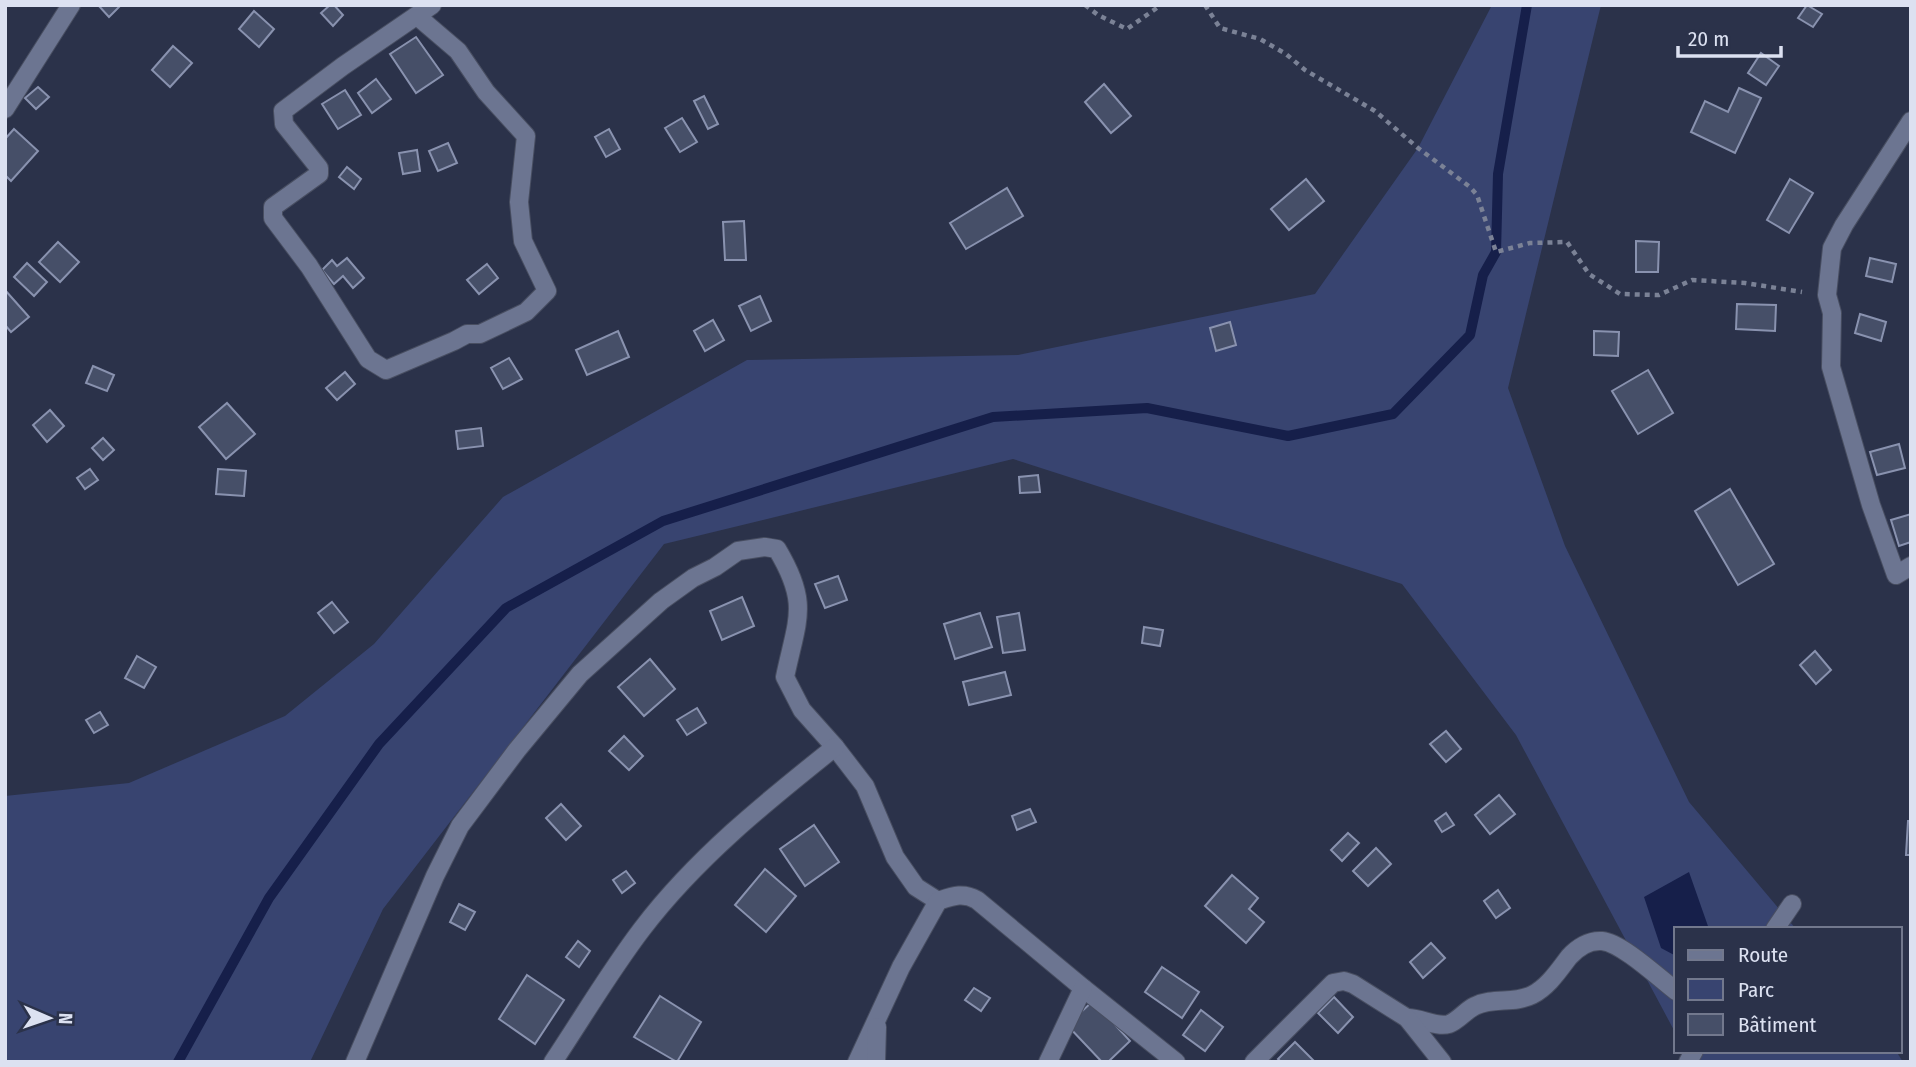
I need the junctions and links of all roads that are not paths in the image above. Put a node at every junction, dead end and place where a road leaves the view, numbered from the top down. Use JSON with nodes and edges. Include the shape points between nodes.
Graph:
{"nodes":[{"id":1,"x":71,"y":5,"type":"edge"},
{"id":2,"x":425,"y":10,"type":"edge"},
{"id":3,"x":5,"y":109,"type":"edge"},
{"id":4,"x":1911,"y":121,"type":"edge"},
{"id":5,"x":1911,"y":566,"type":"edge"},
{"id":6,"x":835,"y":747,"type":"junction"},
{"id":7,"x":938,"y":901,"type":"junction"},
{"id":8,"x":1792,"y":904,"type":"dead end"},
{"id":9,"x":1776,"y":927,"type":"edge"},
{"id":10,"x":1083,"y":988,"type":"junction"},
{"id":11,"x":1674,"y":990,"type":"edge"},
{"id":12,"x":1407,"y":1018,"type":"junction"},
{"id":13,"x":877,"y":1020,"type":"junction"},
{"id":14,"x":355,"y":1062,"type":"edge"},
{"id":15,"x":553,"y":1062,"type":"edge"},
{"id":16,"x":857,"y":1062,"type":"edge"},
{"id":17,"x":876,"y":1062,"type":"edge"},
{"id":18,"x":1048,"y":1062,"type":"edge"},
{"id":19,"x":1176,"y":1062,"type":"edge"},
{"id":20,"x":1254,"y":1062,"type":"edge"},
{"id":21,"x":1442,"y":1062,"type":"edge"}],
"edges":[{"from":1,"to":3,"type":"street"},
{"from":2,"to":2,"type":"street","via":[[284,111],[284,124],[319,174],[271,212],[368,359],[386,370],[526,312],[547,291],[523,241],[519,202],[526,136],[486,92]]},
{"from":4,"to":5,"type":"street","via":[[1832,248],[1827,295],[1832,313],[1831,366],[1871,505],[1896,575]]},
{"from":6,"to":7,"type":"street","via":[[865,786],[895,857],[916,887]]},
{"from":6,"to":14,"type":"street","via":[[802,710],[785,677],[800,609],[791,572],[777,549],[738,551],[693,578],[580,674],[460,825]]},
{"from":6,"to":15,"type":"street","via":[[758,808],[678,887],[643,929]]},
{"from":7,"to":10,"type":"street","via":[[957,895],[977,900]]},
{"from":7,"to":13,"type":"street"},
{"from":8,"to":9,"type":"street"},
{"from":10,"to":18,"type":"street"},
{"from":10,"to":19,"type":"street"},
{"from":11,"to":12,"type":"street","via":[[1617,947],[1592,942],[1576,949],[1535,994],[1474,1006],[1450,1024]]},
{"from":12,"to":20,"type":"street","via":[[1353,984],[1333,983]]},
{"from":12,"to":21,"type":"street"},
{"from":13,"to":16,"type":"street"},
{"from":13,"to":17,"type":"street"}]}
